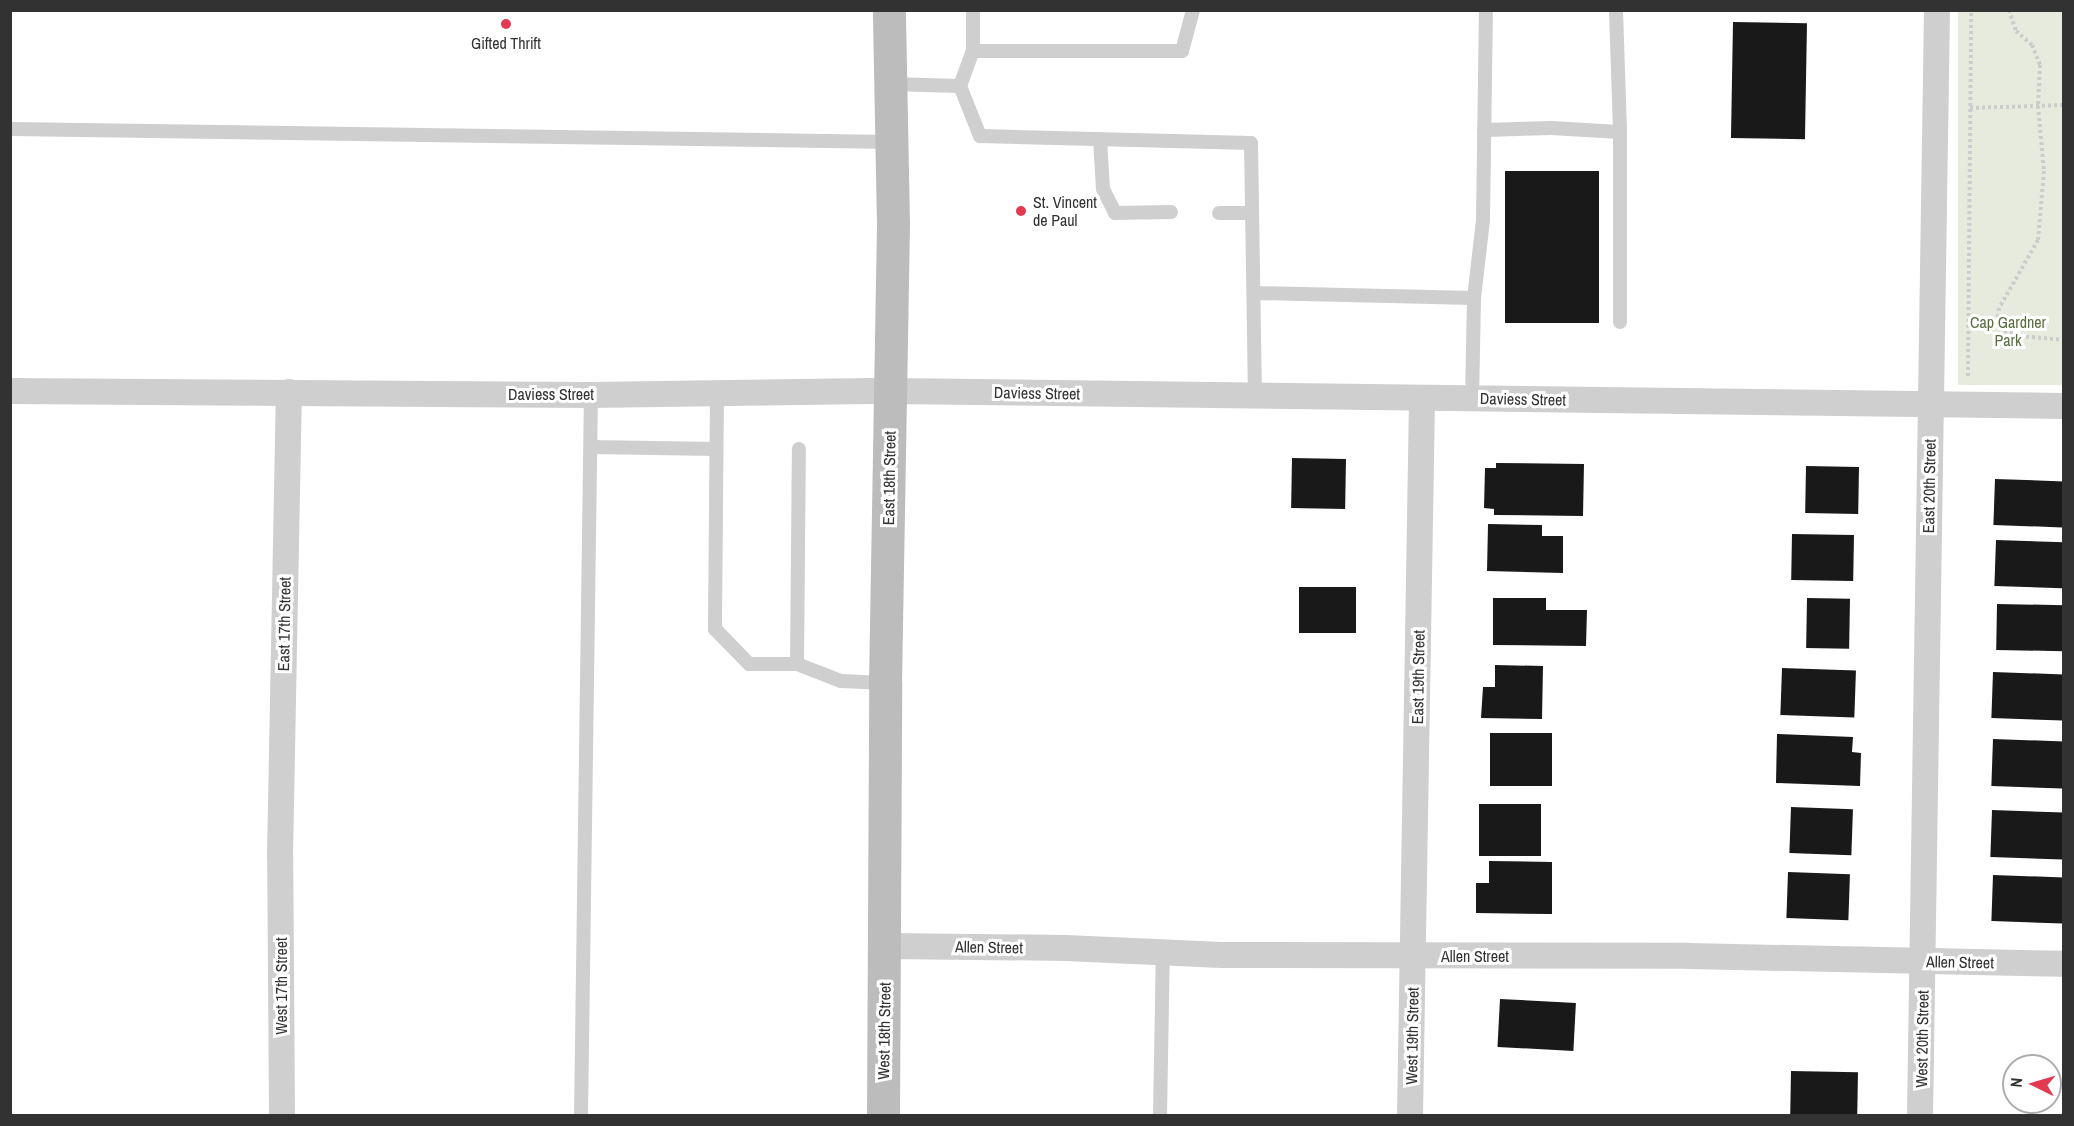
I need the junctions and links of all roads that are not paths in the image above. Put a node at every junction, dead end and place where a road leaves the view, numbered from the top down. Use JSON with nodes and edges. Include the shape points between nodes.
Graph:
{"nodes":[{"id":1,"x":889,"y":10,"type":"edge"},
{"id":2,"x":973,"y":10,"type":"edge"},
{"id":3,"x":1193,"y":10,"type":"edge"},
{"id":4,"x":1486,"y":10,"type":"edge"},
{"id":5,"x":1616,"y":10,"type":"edge"},
{"id":6,"x":1937,"y":10,"type":"edge"},
{"id":7,"x":973,"y":51,"type":"junction"},
{"id":8,"x":890,"y":84,"type":"junction"},
{"id":9,"x":960,"y":86,"type":"junction"},
{"id":10,"x":10,"y":129,"type":"edge"},
{"id":11,"x":1484,"y":130,"type":"junction"},
{"id":12,"x":1620,"y":132,"type":"junction"},
{"id":13,"x":1100,"y":139,"type":"junction"},
{"id":14,"x":892,"y":142,"type":"junction"},
{"id":15,"x":1171,"y":212,"type":"dead end"},
{"id":16,"x":1219,"y":213,"type":"dead end"},
{"id":17,"x":1252,"y":213,"type":"junction"},
{"id":18,"x":1254,"y":293,"type":"junction"},
{"id":19,"x":1474,"y":298,"type":"junction"},
{"id":20,"x":1620,"y":322,"type":"dead end"},
{"id":21,"x":10,"y":391,"type":"edge"},
{"id":22,"x":891,"y":391,"type":"junction"},
{"id":23,"x":289,"y":392,"type":"junction"},
{"id":24,"x":717,"y":393,"type":"junction"},
{"id":25,"x":591,"y":394,"type":"junction"},
{"id":26,"x":1255,"y":396,"type":"junction"},
{"id":27,"x":1422,"y":398,"type":"junction"},
{"id":28,"x":1472,"y":398,"type":"junction"},
{"id":29,"x":1930,"y":404,"type":"junction"},
{"id":30,"x":2064,"y":406,"type":"edge"},
{"id":31,"x":591,"y":447,"type":"junction"},
{"id":32,"x":799,"y":448,"type":"dead end"},
{"id":33,"x":716,"y":449,"type":"junction"},
{"id":34,"x":797,"y":664,"type":"junction"},
{"id":35,"x":885,"y":683,"type":"junction"},
{"id":36,"x":280,"y":856,"type":"joint"},
{"id":37,"x":886,"y":946,"type":"junction"},
{"id":38,"x":1163,"y":952,"type":"junction"},
{"id":39,"x":1414,"y":956,"type":"junction"},
{"id":40,"x":1923,"y":962,"type":"junction"},
{"id":41,"x":2064,"y":964,"type":"edge"},
{"id":42,"x":282,"y":1116,"type":"edge"},
{"id":43,"x":581,"y":1116,"type":"edge"},
{"id":44,"x":883,"y":1116,"type":"edge"},
{"id":45,"x":1160,"y":1116,"type":"edge"},
{"id":46,"x":1410,"y":1116,"type":"edge"},
{"id":47,"x":1920,"y":1116,"type":"edge"}],
"edges":[{"from":1,"to":8,"type":"street","name":"East 18th Street"},
{"from":2,"to":7,"type":"lane"},
{"from":3,"to":7,"type":"lane","via":[[1182,51]]},
{"from":4,"to":11,"type":"lane"},
{"from":5,"to":12,"type":"lane"},
{"from":6,"to":29,"type":"street","name":"East 20th Street"},
{"from":7,"to":9,"type":"lane"},
{"from":8,"to":9,"type":"lane"},
{"from":8,"to":14,"type":"street","name":"East 18th Street"},
{"from":9,"to":13,"type":"lane","via":[[980,136]]},
{"from":10,"to":14,"type":"lane"},
{"from":11,"to":12,"type":"lane"},
{"from":11,"to":19,"type":"lane","via":[[1483,219]]},
{"from":12,"to":20,"type":"lane"},
{"from":13,"to":15,"type":"lane","via":[[1103,189],[1114,213]]},
{"from":13,"to":17,"type":"lane","via":[[1251,143]]},
{"from":14,"to":22,"type":"street","name":"East 18th Street"},
{"from":16,"to":17,"type":"lane"},
{"from":17,"to":18,"type":"lane"},
{"from":18,"to":19,"type":"lane"},
{"from":18,"to":26,"type":"lane"},
{"from":19,"to":28,"type":"lane"},
{"from":21,"to":23,"type":"street","name":"Daviess Street"},
{"from":22,"to":24,"type":"street","name":"Daviess Street"},
{"from":22,"to":26,"type":"street","name":"Daviess Street"},
{"from":22,"to":35,"type":"street","name":"East 18th Street"},
{"from":23,"to":25,"type":"street","name":"Daviess Street"},
{"from":23,"to":36,"type":"street","name":"East 17th Street"},
{"from":24,"to":25,"type":"street","name":"Daviess Street"},
{"from":24,"to":33,"type":"lane"},
{"from":25,"to":31,"type":"lane"},
{"from":26,"to":27,"type":"street","name":"Daviess Street"},
{"from":27,"to":28,"type":"street","name":"Daviess Street"},
{"from":27,"to":39,"type":"street","name":"East 19th Street"},
{"from":28,"to":29,"type":"street","name":"Daviess Street"},
{"from":29,"to":30,"type":"street","name":"Daviess Street"},
{"from":29,"to":40,"type":"street","name":"East 20th Street"},
{"from":31,"to":33,"type":"lane"},
{"from":31,"to":43,"type":"lane"},
{"from":32,"to":34,"type":"lane"},
{"from":33,"to":34,"type":"lane","via":[[715,630],[749,664]]},
{"from":34,"to":35,"type":"lane","via":[[841,681]]},
{"from":35,"to":37,"type":"street","name":"East 18th Street"},
{"from":36,"to":42,"type":"street","name":"West 17th Street"},
{"from":37,"to":38,"type":"street","name":"Allen Street"},
{"from":37,"to":44,"type":"street","name":"West 18th Street"},
{"from":38,"to":39,"type":"street","name":"Allen Street"},
{"from":38,"to":45,"type":"lane"},
{"from":39,"to":40,"type":"street","name":"Allen Street"},
{"from":39,"to":46,"type":"street","name":"West 19th Street"},
{"from":40,"to":41,"type":"street","name":"Allen Street"},
{"from":40,"to":47,"type":"street","name":"West 20th Street"}]}
